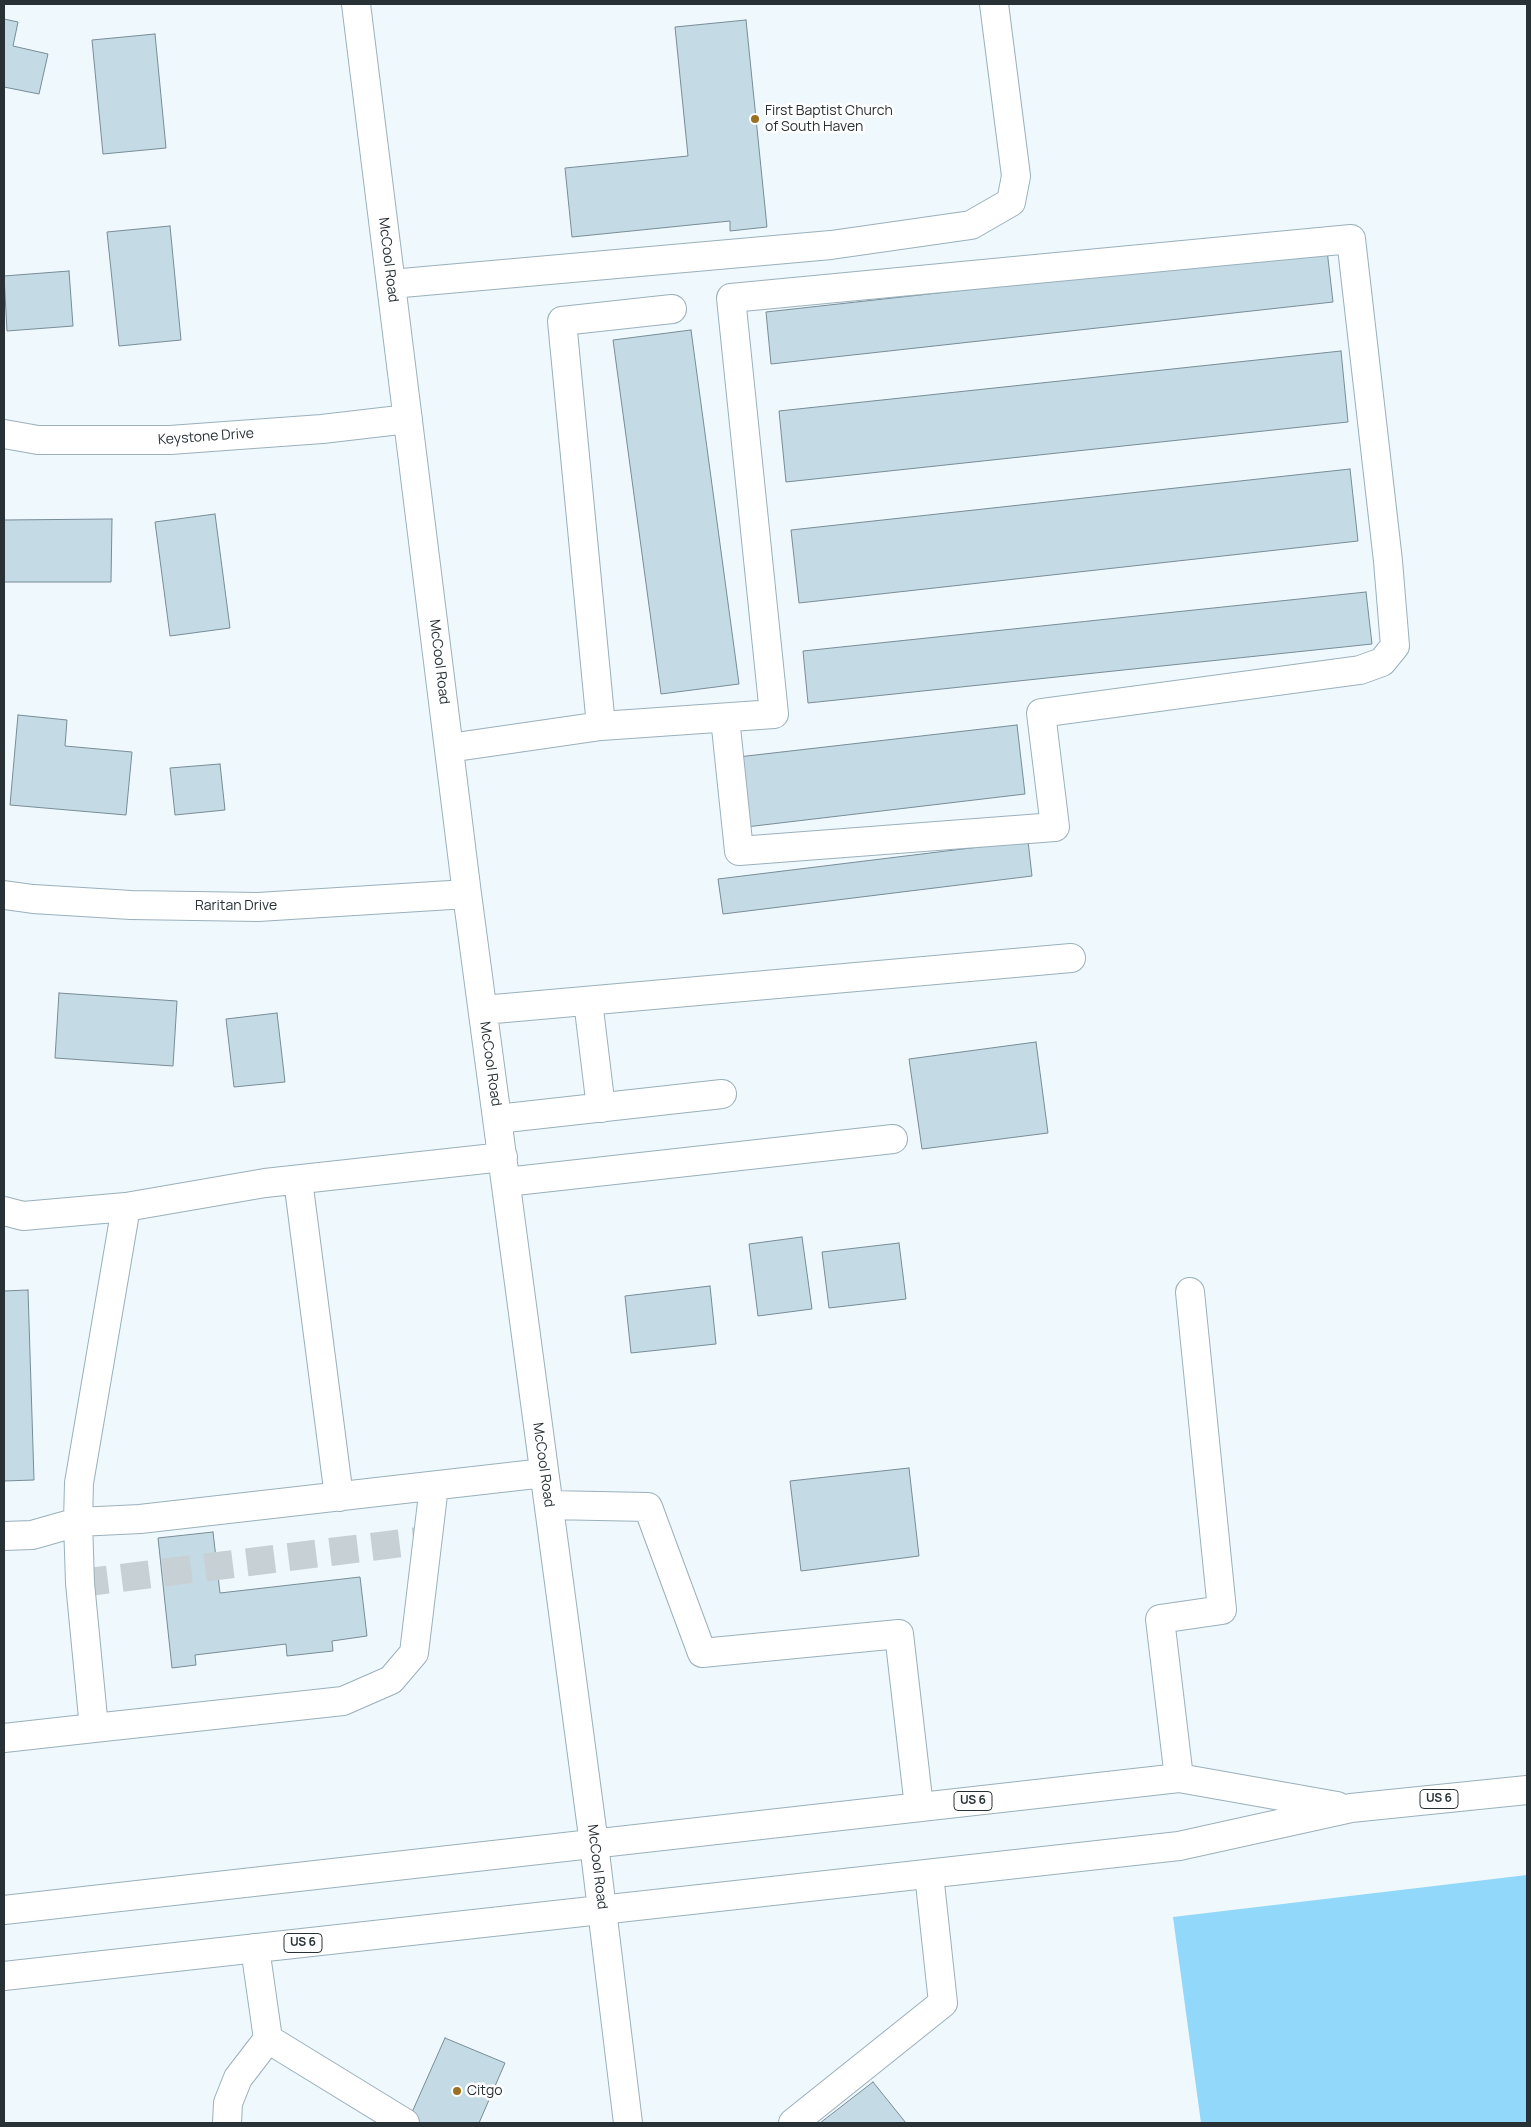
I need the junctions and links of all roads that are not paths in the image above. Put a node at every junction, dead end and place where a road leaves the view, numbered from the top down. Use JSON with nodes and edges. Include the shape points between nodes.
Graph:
{"nodes":[{"id":1,"x":356,"y":4,"type":"edge"},
{"id":2,"x":994,"y":4,"type":"edge"},
{"id":3,"x":392,"y":284,"type":"junction"},
{"id":4,"x":672,"y":309,"type":"dead end"},
{"id":5,"x":408,"y":419,"type":"junction"},
{"id":6,"x":4,"y":434,"type":"edge"},
{"id":7,"x":725,"y":718,"type":"junction"},
{"id":8,"x":601,"y":726,"type":"junction"},
{"id":9,"x":449,"y":748,"type":"junction"},
{"id":10,"x":467,"y":894,"type":"junction"},
{"id":11,"x":4,"y":895,"type":"edge"},
{"id":12,"x":1070,"y":958,"type":"dead end"},
{"id":13,"x":588,"y":1001,"type":"junction"},
{"id":14,"x":483,"y":1010,"type":"junction"},
{"id":15,"x":722,"y":1094,"type":"dead end"},
{"id":16,"x":601,"y":1108,"type":"junction"},
{"id":17,"x":498,"y":1119,"type":"junction"},
{"id":18,"x":893,"y":1139,"type":"dead end"},
{"id":19,"x":504,"y":1170,"type":"junction"},
{"id":20,"x":298,"y":1180,"type":"junction"},
{"id":21,"x":126,"y":1207,"type":"junction"},
{"id":22,"x":4,"y":1211,"type":"edge"},
{"id":23,"x":1190,"y":1292,"type":"dead end"},
{"id":24,"x":544,"y":1473,"type":"junction"},
{"id":25,"x":434,"y":1486,"type":"junction"},
{"id":26,"x":339,"y":1497,"type":"junction"},
{"id":27,"x":549,"y":1505,"type":"junction"},
{"id":28,"x":78,"y":1522,"type":"junction"},
{"id":29,"x":4,"y":1536,"type":"edge"},
{"id":30,"x":94,"y":1728,"type":"junction"},
{"id":31,"x":4,"y":1738,"type":"edge"},
{"id":32,"x":1179,"y":1778,"type":"junction"},
{"id":33,"x":1527,"y":1790,"type":"edge"},
{"id":34,"x":919,"y":1807,"type":"junction"},
{"id":35,"x":1351,"y":1808,"type":"junction"},
{"id":36,"x":594,"y":1844,"type":"junction"},
{"id":37,"x":929,"y":1874,"type":"junction"},
{"id":38,"x":4,"y":1910,"type":"edge"},
{"id":39,"x":602,"y":1910,"type":"junction"},
{"id":40,"x":255,"y":1948,"type":"junction"},
{"id":41,"x":4,"y":1976,"type":"edge"},
{"id":42,"x":268,"y":2040,"type":"junction"},
{"id":43,"x":227,"y":2123,"type":"edge"},
{"id":44,"x":405,"y":2123,"type":"edge"},
{"id":45,"x":628,"y":2123,"type":"edge"},
{"id":46,"x":793,"y":2123,"type":"edge"}],
"edges":[{"from":1,"to":3,"type":"street","name":"McCool Road"},
{"from":2,"to":3,"type":"street","via":[[1016,176],[1011,202],[971,225],[831,245]]},
{"from":3,"to":5,"type":"street","name":"McCool Road"},
{"from":4,"to":8,"type":"street","via":[[562,321]]},
{"from":5,"to":6,"type":"street","name":"Keystone Drive","via":[[170,440],[38,440]]},
{"from":5,"to":9,"type":"street","name":"McCool Road"},
{"from":7,"to":7,"type":"street","via":[[774,714],[731,298],[1351,239],[1394,627],[1395,646],[1382,662],[1360,670],[1041,713],[1055,827],[739,851]]},
{"from":7,"to":8,"type":"street"},
{"from":8,"to":9,"type":"street"},
{"from":9,"to":10,"type":"street","name":"McCool Road"},
{"from":10,"to":11,"type":"street","name":"Raritan Drive","via":[[258,907],[131,905]]},
{"from":10,"to":14,"type":"street","name":"McCool Road"},
{"from":12,"to":13,"type":"street"},
{"from":13,"to":14,"type":"street"},
{"from":13,"to":16,"type":"street"},
{"from":14,"to":17,"type":"street","name":"McCool Road"},
{"from":15,"to":16,"type":"street"},
{"from":16,"to":17,"type":"street"},
{"from":17,"to":19,"type":"street","name":"McCool Road"},
{"from":18,"to":19,"type":"street"},
{"from":19,"to":20,"type":"street"},
{"from":19,"to":24,"type":"street","name":"McCool Road"},
{"from":20,"to":21,"type":"street"},
{"from":20,"to":26,"type":"street"},
{"from":21,"to":22,"type":"street","via":[[23,1216]]},
{"from":21,"to":28,"type":"street","via":[[79,1483]]},
{"from":23,"to":32,"type":"street","via":[[1222,1610],[1160,1619]]},
{"from":24,"to":25,"type":"street"},
{"from":24,"to":27,"type":"street","name":"McCool Road"},
{"from":25,"to":26,"type":"street"},
{"from":25,"to":30,"type":"street","via":[[414,1653],[391,1680],[343,1701]]},
{"from":26,"to":28,"type":"street","via":[[140,1519]]},
{"from":27,"to":34,"type":"street","via":[[648,1507],[702,1653],[899,1634]]},
{"from":27,"to":36,"type":"street","name":"McCool Road"},
{"from":28,"to":29,"type":"street","via":[[32,1535]]},
{"from":28,"to":30,"type":"street","via":[[80,1583]]},
{"from":30,"to":31,"type":"street"},
{"from":32,"to":34,"type":"street","number":"US 6"},
{"from":32,"to":35,"type":"street","number":"US 6"},
{"from":33,"to":35,"type":"street","number":"US 6"},
{"from":34,"to":36,"type":"street","number":"US 6"},
{"from":35,"to":37,"type":"street","number":"US 6","via":[[1179,1846]]},
{"from":36,"to":38,"type":"street","number":"US 6"},
{"from":36,"to":39,"type":"street","name":"McCool Road"},
{"from":37,"to":39,"type":"street","number":"US 6"},
{"from":37,"to":46,"type":"street","via":[[943,2002]]},
{"from":39,"to":40,"type":"street","number":"US 6"},
{"from":39,"to":45,"type":"street","name":"McCool Road"},
{"from":40,"to":41,"type":"street","number":"US 6"},
{"from":40,"to":42,"type":"street"},
{"from":42,"to":43,"type":"street","via":[[238,2078],[228,2103]]},
{"from":42,"to":44,"type":"street"}]}
